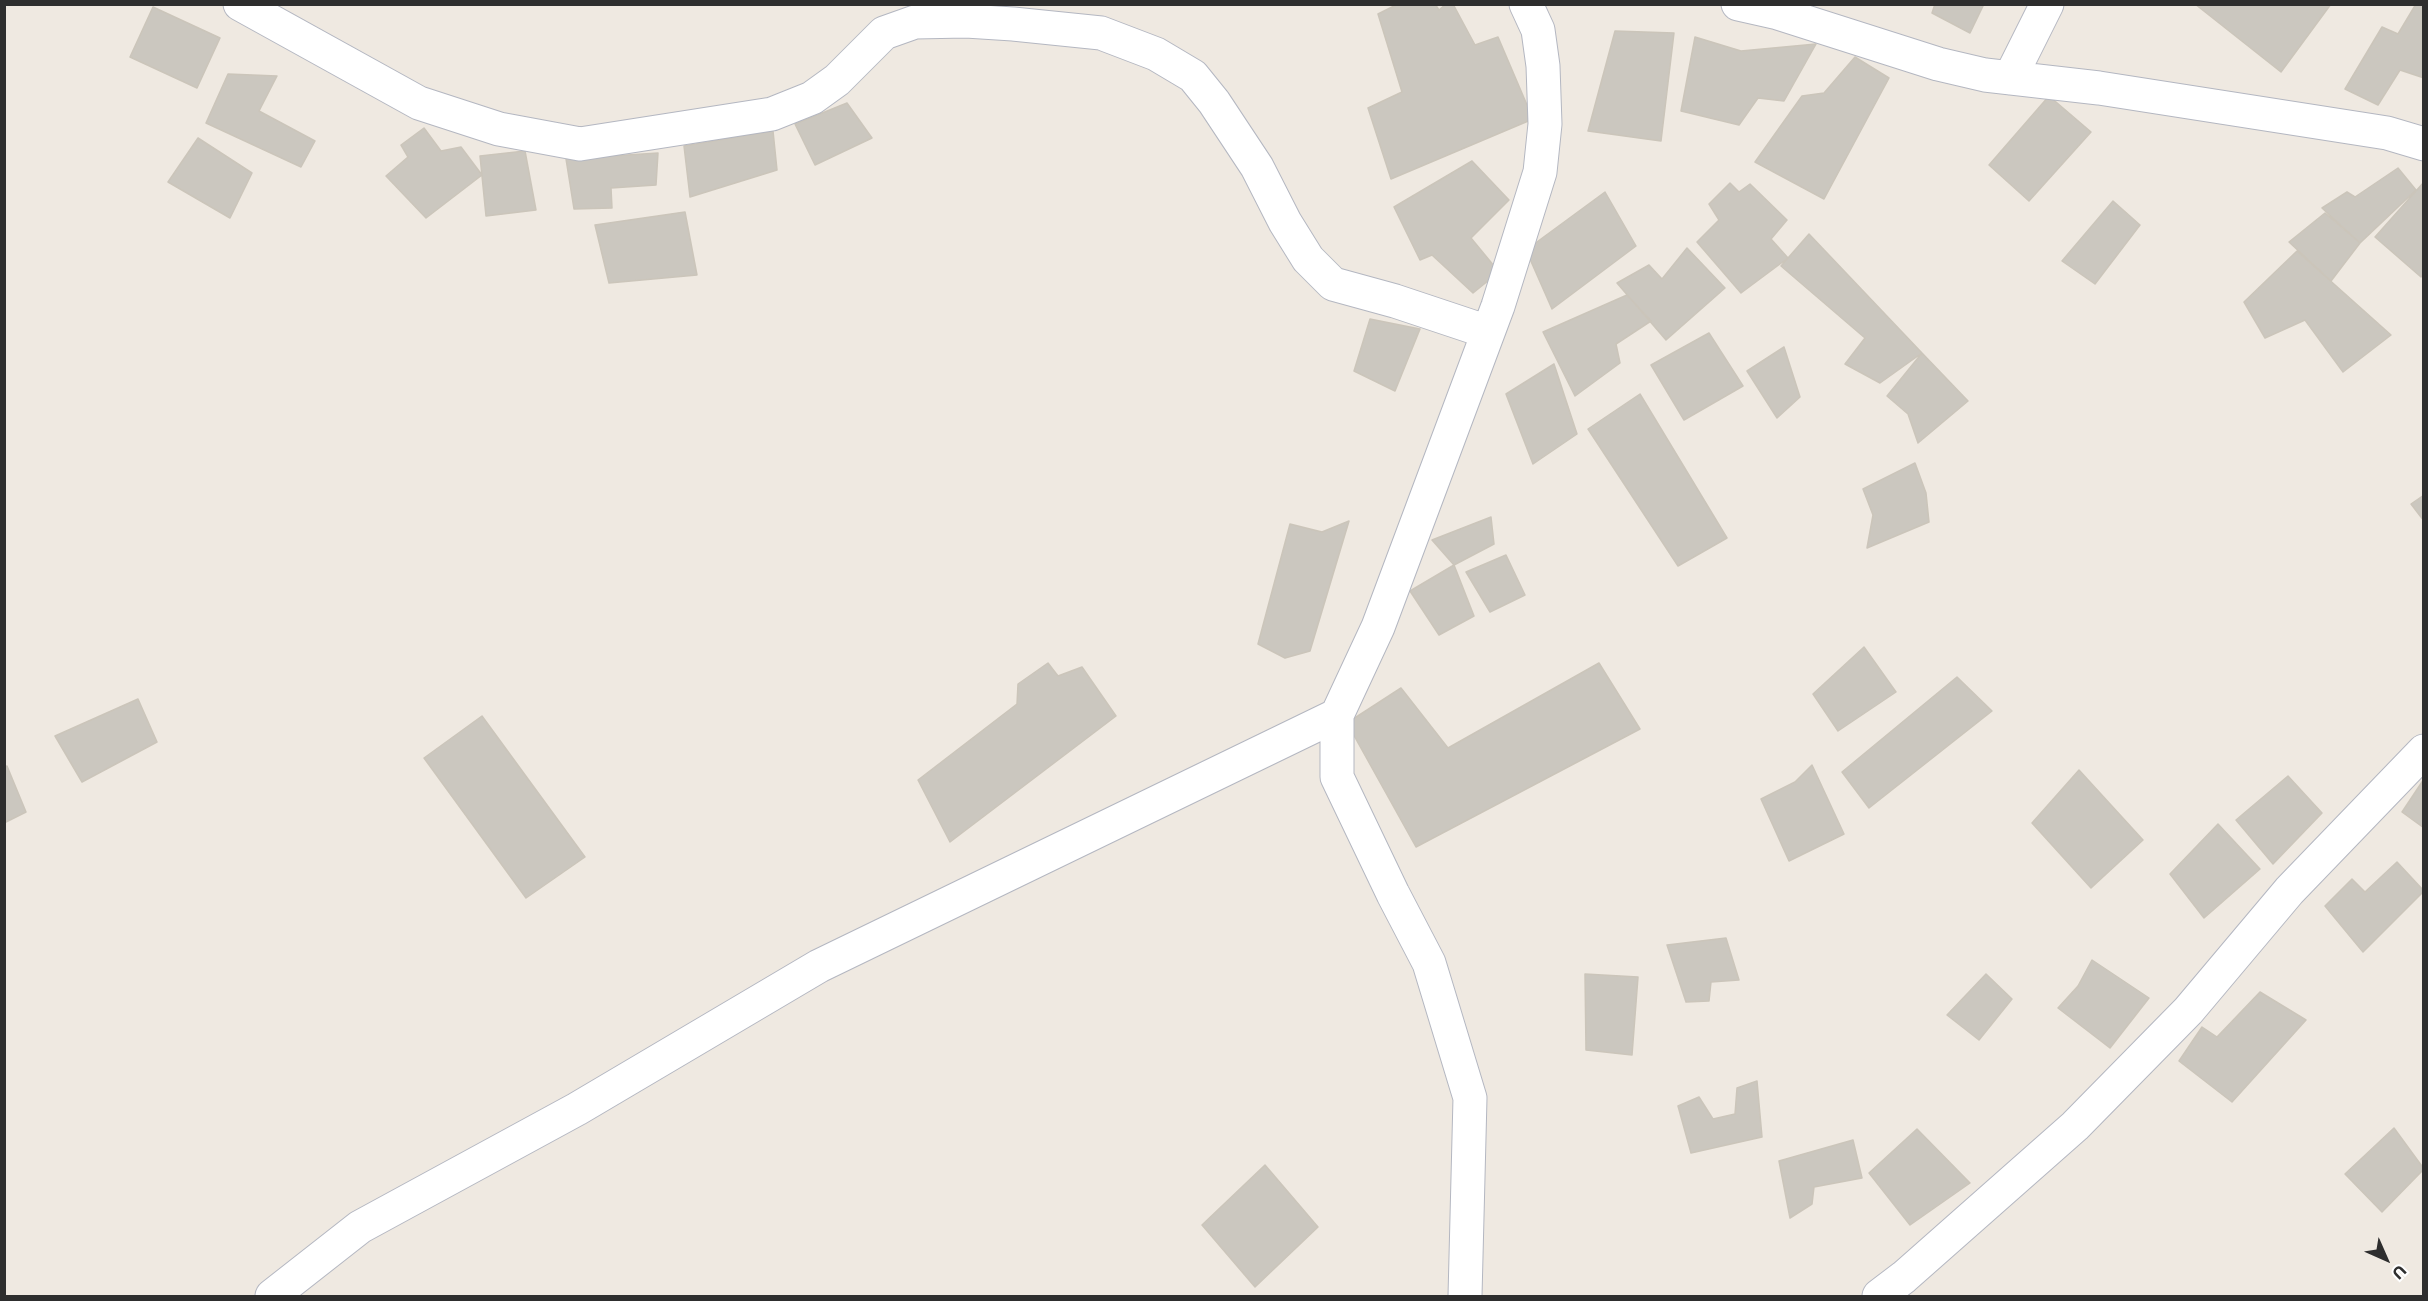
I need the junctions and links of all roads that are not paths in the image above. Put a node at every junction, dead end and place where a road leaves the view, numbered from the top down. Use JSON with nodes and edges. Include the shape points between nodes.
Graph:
{"nodes":[{"id":1,"x":240,"y":4,"type":"edge"},
{"id":2,"x":1526,"y":4,"type":"edge"},
{"id":3,"x":1738,"y":4,"type":"edge"},
{"id":4,"x":2047,"y":4,"type":"edge"},
{"id":5,"x":2010,"y":78,"type":"junction"},
{"id":6,"x":2424,"y":144,"type":"edge"},
{"id":7,"x":1488,"y":332,"type":"junction"},
{"id":8,"x":1337,"y":715,"type":"junction"},
{"id":9,"x":2424,"y":751,"type":"edge"},
{"id":10,"x":272,"y":1296,"type":"edge"},
{"id":11,"x":1465,"y":1296,"type":"edge"},
{"id":12,"x":1879,"y":1296,"type":"edge"}],
"edges":[{"from":1,"to":7,"type":"street","via":[[418,103],[499,129],[580,144],[772,114],[812,98],[837,80],[884,33],[915,22],[1001,23],[1101,33],[1156,54],[1193,75],[1257,167],[1308,259],[1333,284]]},
{"from":2,"to":7,"type":"street","via":[[1538,30],[1543,66],[1545,124],[1540,172]]},
{"from":3,"to":5,"type":"street","via":[[1938,64]]},
{"from":4,"to":5,"type":"street"},
{"from":5,"to":6,"type":"street","via":[[2099,88],[2376,132]]},
{"from":7,"to":8,"type":"street","via":[[1378,627]]},
{"from":8,"to":10,"type":"street","via":[[819,966],[577,1109],[360,1227]]},
{"from":8,"to":11,"type":"street","via":[[1337,777],[1429,963],[1470,1098]]},
{"from":9,"to":12,"type":"street","via":[[2289,891],[2188,1011],[2075,1126]]}]}
